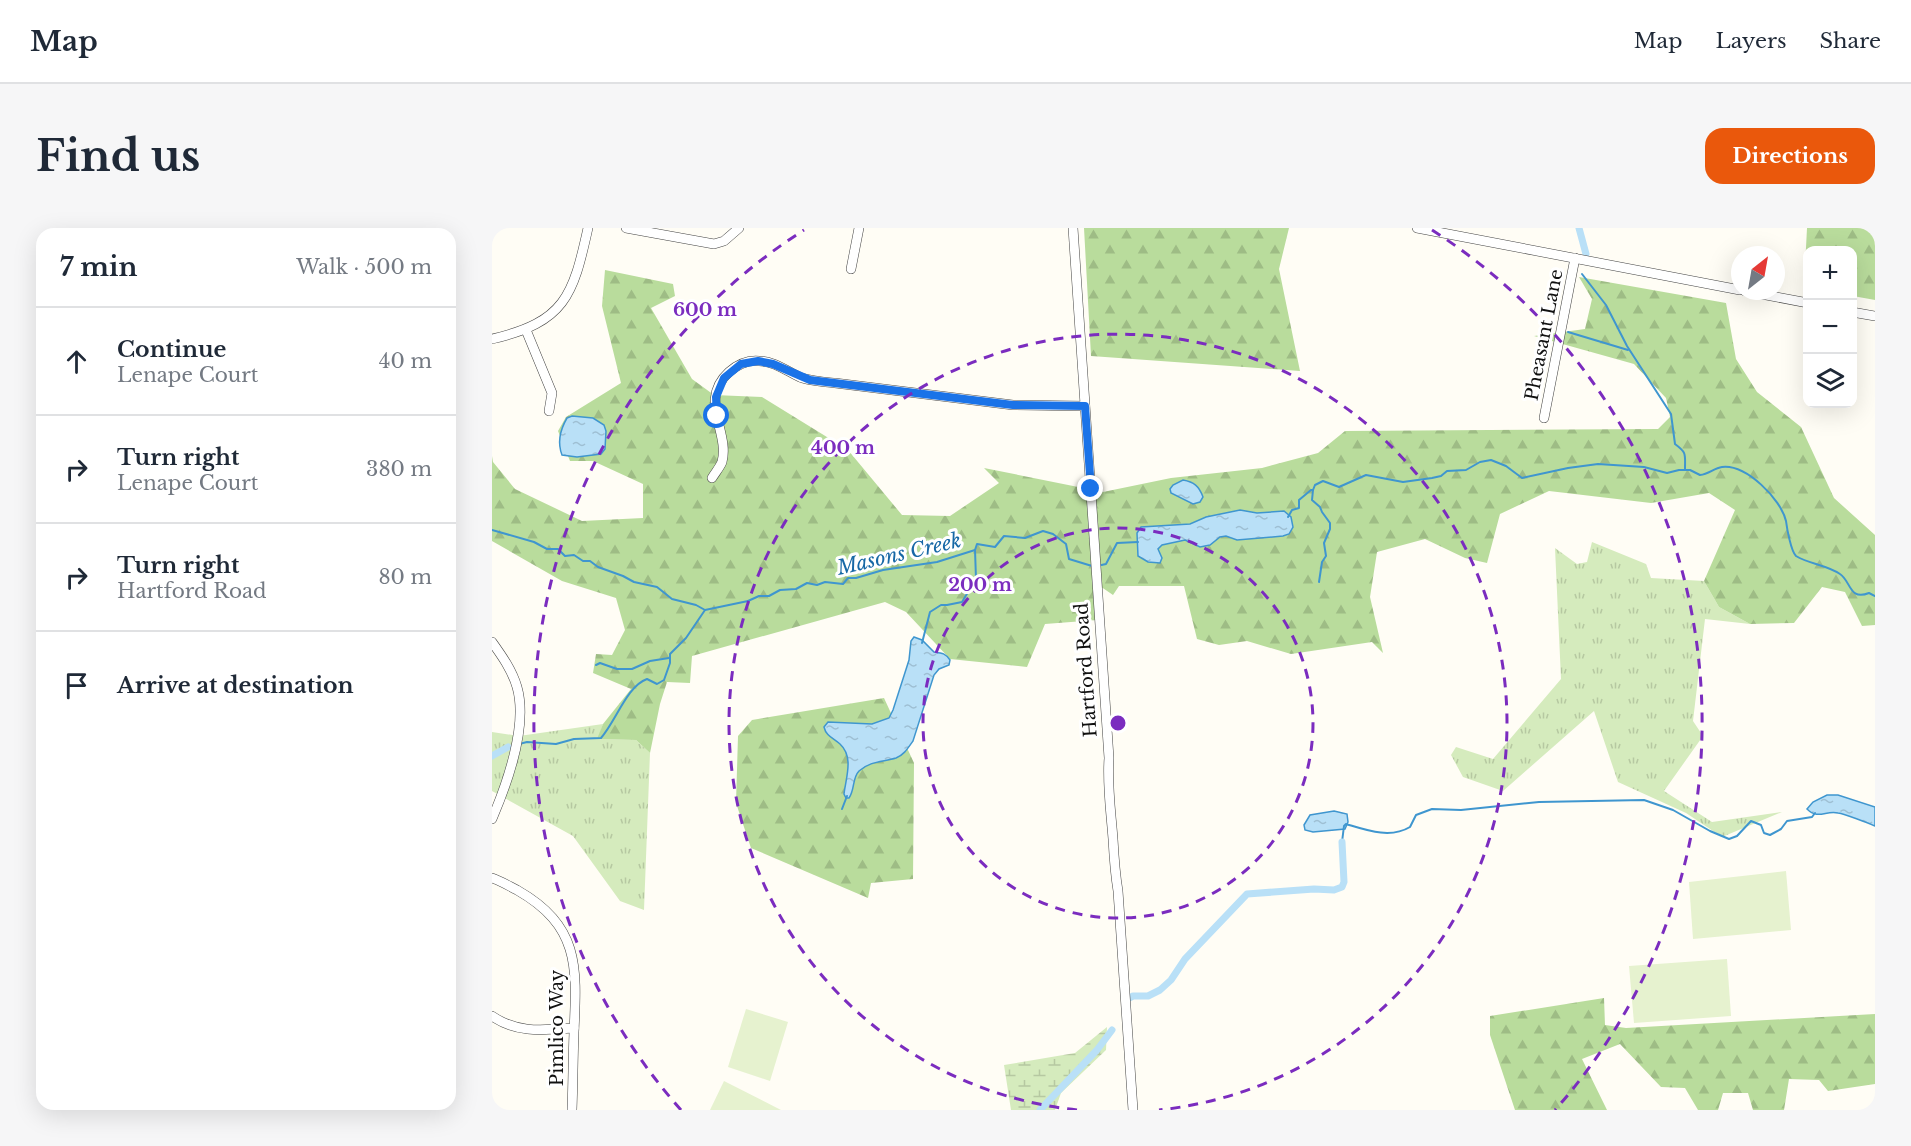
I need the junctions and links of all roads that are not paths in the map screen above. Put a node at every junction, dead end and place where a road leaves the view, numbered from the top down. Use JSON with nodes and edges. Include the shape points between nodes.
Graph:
{"nodes":[{"id":1,"x":588,"y":228,"type":"edge"},
{"id":2,"x":626,"y":228,"type":"edge"},
{"id":3,"x":739,"y":228,"type":"edge"},
{"id":4,"x":859,"y":228,"type":"edge"},
{"id":5,"x":1073,"y":228,"type":"edge"},
{"id":6,"x":1417,"y":228,"type":"edge"},
{"id":7,"x":1575,"y":258,"type":"junction"},
{"id":8,"x":851,"y":269,"type":"dead end"},
{"id":9,"x":1731,"y":288,"type":"edge"},
{"id":10,"x":1785,"y":299,"type":"edge"},
{"id":11,"x":1803,"y":302,"type":"edge"},
{"id":12,"x":1857,"y":313,"type":"edge"},
{"id":13,"x":1875,"y":316,"type":"edge"},
{"id":14,"x":526,"y":330,"type":"junction"},
{"id":15,"x":492,"y":339,"type":"edge"},
{"id":16,"x":1085,"y":406,"type":"junction"},
{"id":17,"x":549,"y":411,"type":"dead end"},
{"id":18,"x":1544,"y":418,"type":"dead end"},
{"id":19,"x":712,"y":478,"type":"dead end"},
{"id":20,"x":492,"y":642,"type":"edge"},
{"id":21,"x":492,"y":819,"type":"edge"},
{"id":22,"x":492,"y":878,"type":"edge"},
{"id":23,"x":492,"y":1016,"type":"edge"},
{"id":24,"x":574,"y":1028,"type":"junction"},
{"id":25,"x":572,"y":1110,"type":"edge"},
{"id":26,"x":1133,"y":1110,"type":"edge"}],
"edges":[{"from":1,"to":14,"type":"street","via":[[565,299],[553,314]]},
{"from":2,"to":3,"type":"street","via":[[714,244]]},
{"from":4,"to":8,"type":"street"},
{"from":5,"to":16,"type":"street","name":"Hartford Road"},
{"from":6,"to":7,"type":"street"},
{"from":7,"to":9,"type":"street"},
{"from":7,"to":18,"type":"street","name":"Pheasant Lane"},
{"from":10,"to":11,"type":"street"},
{"from":12,"to":13,"type":"street"},
{"from":14,"to":15,"type":"street"},
{"from":14,"to":17,"type":"street","via":[[552,393]]},
{"from":16,"to":19,"type":"street","via":[[1013,405],[826,382],[753,361],[730,372],[718,389],[716,409],[722,462]]},
{"from":16,"to":26,"type":"street","name":"Hartford Road","via":[[1109,758],[1107,779]]},
{"from":20,"to":21,"type":"street","via":[[510,670],[520,703],[511,771]]},
{"from":22,"to":24,"type":"street","name":"Pimlico Way","via":[[538,903],[566,937],[575,976]]},
{"from":23,"to":24,"type":"street","via":[[520,1029]]},
{"from":24,"to":25,"type":"street","name":"Pimlico Way"}]}
